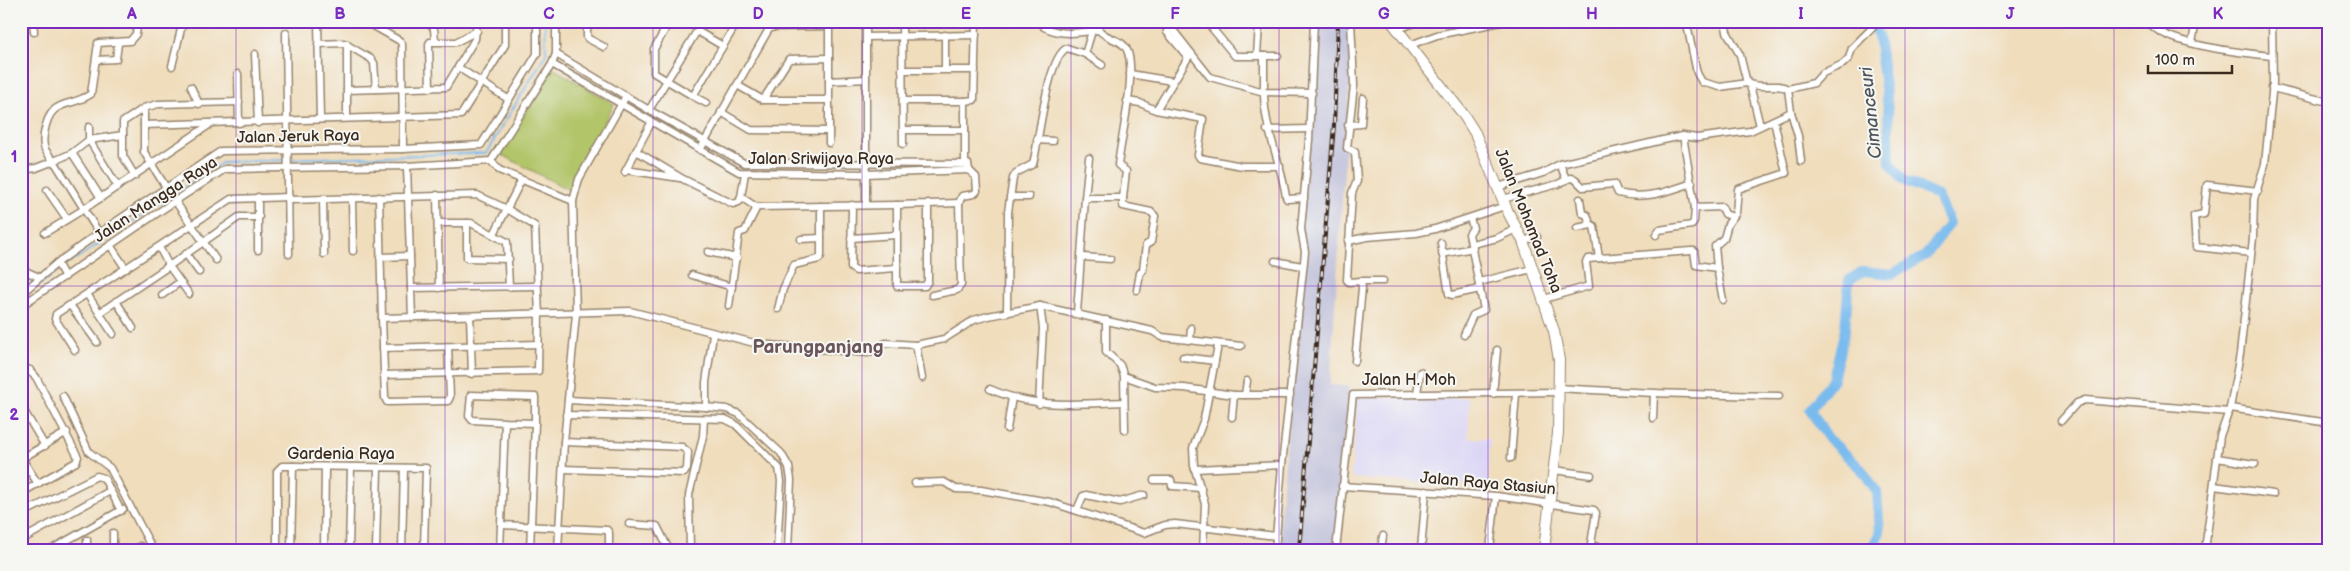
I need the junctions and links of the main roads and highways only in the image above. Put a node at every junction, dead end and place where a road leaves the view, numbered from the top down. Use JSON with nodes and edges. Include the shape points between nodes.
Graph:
{"nodes":[{"id":1,"x":1394,"y":25,"type":"edge"},
{"id":2,"x":1547,"y":549,"type":"edge"}],
"edges":[{"from":1,"to":2,"type":"main road","name":"Jalan Mohamad Toha","via":[[1475,133],[1523,241],[1557,343],[1558,390]]}]}
